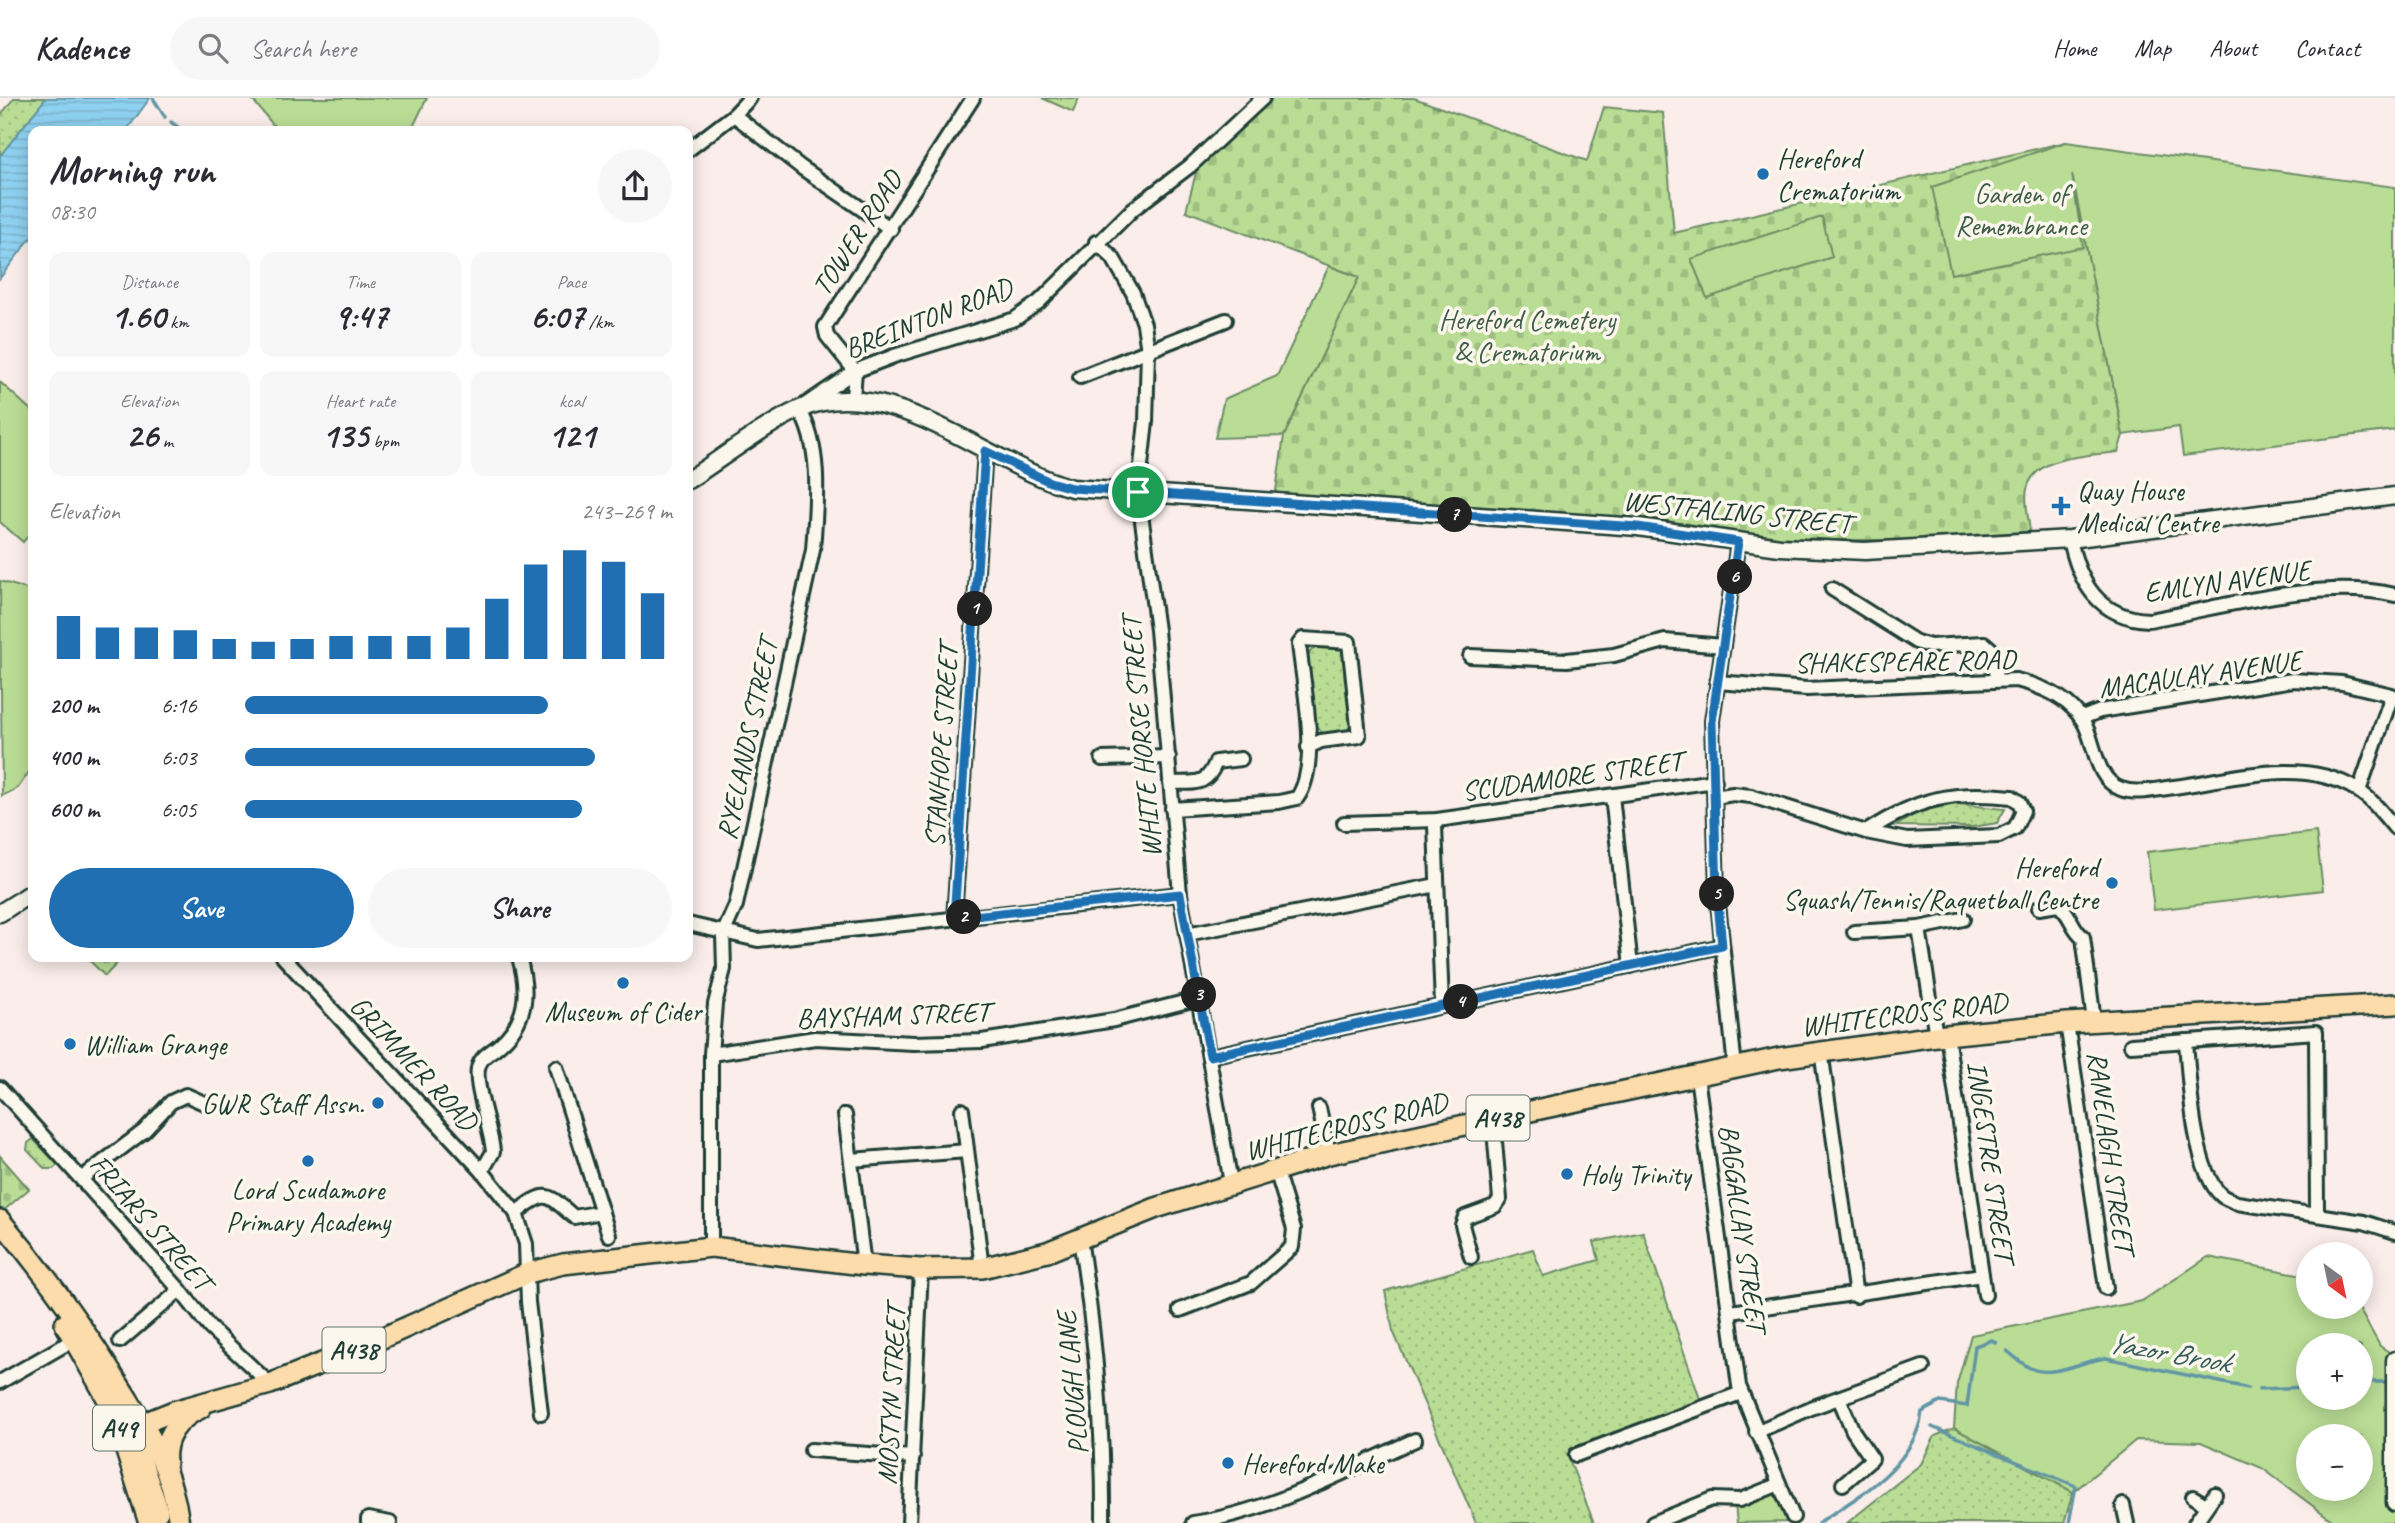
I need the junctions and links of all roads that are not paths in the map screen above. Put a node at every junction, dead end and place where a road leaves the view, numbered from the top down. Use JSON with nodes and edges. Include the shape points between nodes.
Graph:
{"nodes":[{"id":1,"x":750,"y":98,"type":"edge"},
{"id":2,"x":973,"y":98,"type":"edge"},
{"id":3,"x":1263,"y":98,"type":"edge"},
{"id":4,"x":734,"y":115,"type":"junction"},
{"id":5,"x":693,"y":146,"type":"edge"},
{"id":6,"x":891,"y":229,"type":"junction"},
{"id":7,"x":1096,"y":242,"type":"junction"},
{"id":8,"x":1226,"y":320,"type":"dead end"},
{"id":9,"x":1148,"y":351,"type":"junction"},
{"id":10,"x":855,"y":372,"type":"junction"},
{"id":11,"x":1080,"y":377,"type":"dead end"},
{"id":12,"x":853,"y":398,"type":"junction"},
{"id":13,"x":799,"y":409,"type":"junction"},
{"id":14,"x":985,"y":451,"type":"junction"},
{"id":15,"x":693,"y":477,"type":"edge"},
{"id":16,"x":1138,"y":492,"type":"junction"},
{"id":17,"x":2395,"y":496,"type":"edge"},
{"id":18,"x":2070,"y":538,"type":"junction"},
{"id":19,"x":1738,"y":542,"type":"junction"},
{"id":20,"x":1832,"y":589,"type":"dead end"},
{"id":21,"x":2395,"y":595,"type":"edge"},
{"id":22,"x":1723,"y":646,"type":"junction"},
{"id":23,"x":1470,"y":656,"type":"dead end"},
{"id":24,"x":1996,"y":678,"type":"junction"},
{"id":25,"x":1717,"y":681,"type":"junction"},
{"id":26,"x":2393,"y":695,"type":"edge"},
{"id":27,"x":2082,"y":718,"type":"junction"},
{"id":28,"x":1308,"y":747,"type":"junction"},
{"id":29,"x":1169,"y":757,"type":"junction"},
{"id":30,"x":1102,"y":758,"type":"dead end"},
{"id":31,"x":1241,"y":759,"type":"dead end"},
{"id":32,"x":1715,"y":781,"type":"junction"},
{"id":33,"x":1170,"y":783,"type":"junction"},
{"id":34,"x":2359,"y":790,"type":"junction"},
{"id":35,"x":1612,"y":796,"type":"junction"},
{"id":36,"x":1715,"y":797,"type":"junction"},
{"id":37,"x":1172,"y":809,"type":"junction"},
{"id":38,"x":1437,"y":820,"type":"junction"},
{"id":39,"x":1345,"y":823,"type":"dead end"},
{"id":40,"x":2395,"y":828,"type":"edge"},
{"id":41,"x":1866,"y":832,"type":"junction"},
{"id":42,"x":1437,"y":885,"type":"junction"},
{"id":43,"x":1180,"y":894,"type":"junction"},
{"id":44,"x":28,"y":895,"type":"edge"},
{"id":45,"x":2039,"y":908,"type":"dead end"},
{"id":46,"x":0,"y":913,"type":"edge"},
{"id":47,"x":954,"y":918,"type":"junction"},
{"id":48,"x":1963,"y":919,"type":"dead end"},
{"id":49,"x":693,"y":925,"type":"edge"},
{"id":50,"x":1919,"y":929,"type":"junction"},
{"id":51,"x":1854,"y":933,"type":"dead end"},
{"id":52,"x":723,"y":934,"type":"junction"},
{"id":53,"x":1187,"y":934,"type":"junction"},
{"id":54,"x":1722,"y":946,"type":"junction"},
{"id":55,"x":288,"y":962,"type":"edge"},
{"id":56,"x":520,"y":962,"type":"edge"},
{"id":57,"x":1631,"y":966,"type":"junction"},
{"id":58,"x":1200,"y":998,"type":"junction"},
{"id":59,"x":2395,"y":1004,"type":"edge"},
{"id":60,"x":1442,"y":1006,"type":"junction"},
{"id":61,"x":2251,"y":1013,"type":"junction"},
{"id":62,"x":2094,"y":1021,"type":"junction"},
{"id":63,"x":2067,"y":1023,"type":"junction"},
{"id":64,"x":1942,"y":1035,"type":"junction"},
{"id":65,"x":2252,"y":1037,"type":"junction"},
{"id":66,"x":2186,"y":1041,"type":"junction"},
{"id":67,"x":2131,"y":1045,"type":"dead end"},
{"id":68,"x":1821,"y":1051,"type":"junction"},
{"id":69,"x":711,"y":1054,"type":"junction"},
{"id":70,"x":1210,"y":1056,"type":"junction"},
{"id":71,"x":556,"y":1067,"type":"dead end"},
{"id":72,"x":1735,"y":1068,"type":"junction"},
{"id":73,"x":1697,"y":1076,"type":"junction"},
{"id":74,"x":0,"y":1088,"type":"edge"},
{"id":75,"x":204,"y":1102,"type":"dead end"},
{"id":76,"x":1319,"y":1108,"type":"dead end"},
{"id":77,"x":962,"y":1110,"type":"dead end"},
{"id":78,"x":845,"y":1115,"type":"dead end"},
{"id":79,"x":1493,"y":1119,"type":"junction"},
{"id":80,"x":967,"y":1151,"type":"junction"},
{"id":81,"x":1329,"y":1154,"type":"junction"},
{"id":82,"x":851,"y":1160,"type":"junction"},
{"id":83,"x":1276,"y":1170,"type":"junction"},
{"id":84,"x":482,"y":1171,"type":"junction"},
{"id":85,"x":82,"y":1178,"type":"junction"},
{"id":86,"x":1231,"y":1183,"type":"junction"},
{"id":87,"x":602,"y":1212,"type":"junction"},
{"id":88,"x":516,"y":1213,"type":"junction"},
{"id":89,"x":2317,"y":1214,"type":"junction"},
{"id":90,"x":0,"y":1220,"type":"edge"},
{"id":91,"x":2395,"y":1232,"type":"edge"},
{"id":92,"x":609,"y":1235,"type":"dead end"},
{"id":93,"x":1080,"y":1239,"type":"junction"},
{"id":94,"x":0,"y":1240,"type":"edge"},
{"id":95,"x":711,"y":1247,"type":"junction"},
{"id":96,"x":1471,"y":1257,"type":"dead end"},
{"id":97,"x":864,"y":1265,"type":"junction"},
{"id":98,"x":982,"y":1268,"type":"junction"},
{"id":99,"x":921,"y":1269,"type":"junction"},
{"id":100,"x":528,"y":1273,"type":"junction"},
{"id":101,"x":1983,"y":1275,"type":"junction"},
{"id":102,"x":2106,"y":1288,"type":"dead end"},
{"id":103,"x":180,"y":1290,"type":"junction"},
{"id":104,"x":1986,"y":1295,"type":"dead end"},
{"id":105,"x":1856,"y":1296,"type":"junction"},
{"id":106,"x":1180,"y":1310,"type":"dead end"},
{"id":107,"x":1731,"y":1312,"type":"junction"},
{"id":108,"x":75,"y":1339,"type":"junction"},
{"id":109,"x":120,"y":1341,"type":"dead end"},
{"id":110,"x":2395,"y":1360,"type":"edge"},
{"id":111,"x":1923,"y":1367,"type":"dead end"},
{"id":112,"x":0,"y":1382,"type":"edge"},
{"id":113,"x":270,"y":1384,"type":"junction"},
{"id":114,"x":1740,"y":1389,"type":"junction"},
{"id":115,"x":1839,"y":1398,"type":"junction"},
{"id":116,"x":218,"y":1399,"type":"junction"},
{"id":117,"x":541,"y":1413,"type":"dead end"},
{"id":118,"x":144,"y":1423,"type":"junction"},
{"id":119,"x":1756,"y":1432,"type":"junction"},
{"id":120,"x":1415,"y":1440,"type":"dead end"},
{"id":121,"x":811,"y":1450,"type":"dead end"},
{"id":122,"x":1576,"y":1455,"type":"dead end"},
{"id":123,"x":913,"y":1457,"type":"junction"},
{"id":124,"x":166,"y":1467,"type":"junction"},
{"id":125,"x":1843,"y":1484,"type":"dead end"},
{"id":126,"x":1777,"y":1485,"type":"junction"},
{"id":127,"x":2193,"y":1497,"type":"dead end"},
{"id":128,"x":2395,"y":1503,"type":"edge"},
{"id":129,"x":370,"y":1504,"type":"dead end"},
{"id":130,"x":2123,"y":1505,"type":"dead end"},
{"id":131,"x":1793,"y":1517,"type":"dead end"},
{"id":132,"x":368,"y":1521,"type":"edge"},
{"id":133,"x":149,"y":1523,"type":"edge"},
{"id":134,"x":160,"y":1523,"type":"edge"},
{"id":135,"x":179,"y":1523,"type":"edge"},
{"id":136,"x":390,"y":1523,"type":"edge"},
{"id":137,"x":909,"y":1523,"type":"edge"},
{"id":138,"x":1103,"y":1523,"type":"edge"},
{"id":139,"x":1193,"y":1523,"type":"edge"},
{"id":140,"x":1653,"y":1523,"type":"edge"},
{"id":141,"x":2127,"y":1523,"type":"edge"},
{"id":142,"x":2195,"y":1523,"type":"edge"}],
"edges":[{"from":1,"to":4,"type":"street"},
{"from":2,"to":6,"type":"street","name":"TOWER ROAD"},
{"from":3,"to":7,"type":"street","name":"BREINTON ROAD","via":[[1190,166]]},
{"from":4,"to":5,"type":"street"},
{"from":4,"to":6,"type":"street"},
{"from":6,"to":10,"type":"street","name":"TOWER ROAD","via":[[825,327]]},
{"from":7,"to":9,"type":"street","name":"WHITE HORSE STREET","via":[[1113,258],[1133,293]]},
{"from":7,"to":10,"type":"street","name":"BREINTON ROAD","via":[[1039,302],[1015,319]]},
{"from":8,"to":9,"type":"street"},
{"from":9,"to":11,"type":"street"},
{"from":9,"to":16,"type":"street","name":"WHITE HORSE STREET"},
{"from":10,"to":12,"type":"street"},
{"from":10,"to":13,"type":"street","name":"BREINTON ROAD"},
{"from":12,"to":13,"type":"street","name":"WESTFALING STREET"},
{"from":12,"to":14,"type":"street","name":"WESTFALING STREET","via":[[916,416]]},
{"from":13,"to":15,"type":"street","name":"BREINTON ROAD"},
{"from":13,"to":52,"type":"street","name":"RYELANDS STREET","via":[[812,443],[813,550],[736,905]]},
{"from":14,"to":16,"type":"street","name":"WESTFALING STREET","via":[[1072,488]]},
{"from":14,"to":47,"type":"street","name":"STANHOPE STREET"},
{"from":16,"to":19,"type":"street","name":"WESTFALING STREET","via":[[1638,527]]},
{"from":16,"to":29,"type":"street","name":"WHITE HORSE STREET"},
{"from":17,"to":18,"type":"street","name":"WESTFALING STREET"},
{"from":18,"to":19,"type":"street","name":"WESTFALING STREET","via":[[1865,551]]},
{"from":18,"to":21,"type":"street","name":"EMLYN AVENUE","via":[[2081,579],[2093,597],[2111,611],[2135,620],[2309,591]]},
{"from":19,"to":22,"type":"street"},
{"from":20,"to":24,"type":"street","via":[[1916,642],[1930,646],[1984,643],[1992,650]]},
{"from":22,"to":23,"type":"street","via":[[1665,641],[1614,655],[1567,660]]},
{"from":22,"to":25,"type":"street"},
{"from":24,"to":25,"type":"street","name":"SHAKESPEARE ROAD","via":[[1807,688]]},
{"from":24,"to":27,"type":"street","name":"SHAKESPEARE ROAD","via":[[2035,685],[2058,696]]},
{"from":25,"to":32,"type":"street","via":[[1712,721]]},
{"from":26,"to":27,"type":"street","name":"MACAULAY AVENUE","via":[[2342,683],[2293,680],[2100,711]]},
{"from":26,"to":34,"type":"street","name":"MACAULAY AVENUE"},
{"from":27,"to":34,"type":"street","via":[[2099,766],[2119,789],[2147,791],[2290,771],[2318,774]]},
{"from":28,"to":28,"type":"street","via":[[1300,641],[1349,642],[1359,736]]},
{"from":28,"to":37,"type":"street","via":[[1307,779],[1297,798]]},
{"from":29,"to":30,"type":"street"},
{"from":29,"to":33,"type":"street","name":"WHITE HORSE STREET"},
{"from":31,"to":33,"type":"street","via":[[1216,762],[1204,781]]},
{"from":32,"to":35,"type":"street","name":"SCUDAMORE STREET"},
{"from":32,"to":36,"type":"street"},
{"from":33,"to":37,"type":"street","name":"WHITE HORSE STREET"},
{"from":34,"to":40,"type":"street"},
{"from":35,"to":38,"type":"street","name":"SCUDAMORE STREET"},
{"from":35,"to":57,"type":"street"},
{"from":36,"to":41,"type":"street","via":[[1751,796]]},
{"from":36,"to":54,"type":"street"},
{"from":37,"to":43,"type":"street","name":"WHITE HORSE STREET"},
{"from":38,"to":39,"type":"street","name":"SCUDAMORE STREET"},
{"from":38,"to":42,"type":"street"},
{"from":41,"to":41,"type":"street","via":[[1921,801],[1951,795],[2012,797],[2023,811],[2015,828],[1979,839],[1907,840]]},
{"from":42,"to":53,"type":"street"},
{"from":42,"to":60,"type":"street"},
{"from":43,"to":47,"type":"street"},
{"from":43,"to":53,"type":"street","name":"WHITE HORSE STREET"},
{"from":44,"to":46,"type":"street"},
{"from":45,"to":62,"type":"street","via":[[2058,905],[2066,910],[2074,930],[2083,937]]},
{"from":47,"to":52,"type":"street","via":[[758,940]]},
{"from":48,"to":50,"type":"street"},
{"from":49,"to":52,"type":"street"},
{"from":50,"to":51,"type":"street"},
{"from":50,"to":64,"type":"street","name":"INGESTRE STREET"},
{"from":52,"to":69,"type":"street","name":"RYELANDS STREET","via":[[724,969],[715,1004]]},
{"from":53,"to":58,"type":"street","name":"WHITE HORSE STREET"},
{"from":54,"to":57,"type":"street"},
{"from":54,"to":72,"type":"street"},
{"from":55,"to":84,"type":"street","name":"GRIMMER ROAD"},
{"from":56,"to":84,"type":"street","name":"GRIMMER ROAD","via":[[526,983],[524,1009],[510,1035],[479,1065],[477,1074],[493,1152]]},
{"from":57,"to":60,"type":"street"},
{"from":58,"to":69,"type":"street","name":"BAYSHAM STREET","via":[[1114,1020],[982,1041],[815,1038]]},
{"from":58,"to":70,"type":"street","name":"WHITE HORSE STREET"},
{"from":59,"to":61,"type":"highway","name":"WHITECROSS ROAD","number":"A438"},
{"from":60,"to":70,"type":"street"},
{"from":61,"to":62,"type":"highway","name":"WHITECROSS ROAD","number":"A438"},
{"from":61,"to":65,"type":"street"},
{"from":62,"to":63,"type":"highway","name":"WHITECROSS ROAD","number":"A438"},
{"from":63,"to":64,"type":"highway","name":"WHITECROSS ROAD","number":"A438"},
{"from":63,"to":102,"type":"street","name":"RANELAGH STREET"},
{"from":64,"to":68,"type":"highway","name":"WHITECROSS ROAD","number":"A438"},
{"from":64,"to":101,"type":"street","name":"INGESTRE STREET"},
{"from":65,"to":66,"type":"street"},
{"from":65,"to":89,"type":"street","via":[[2316,1032]]},
{"from":66,"to":67,"type":"street"},
{"from":66,"to":89,"type":"street","via":[[2192,1114],[2214,1186],[2237,1203]]},
{"from":68,"to":72,"type":"highway","name":"WHITECROSS ROAD","number":"A438"},
{"from":68,"to":105,"type":"street"},
{"from":69,"to":95,"type":"street","name":"RYELANDS STREET"},
{"from":70,"to":86,"type":"street","name":"WHITE HORSE STREET"},
{"from":71,"to":87,"type":"street"},
{"from":72,"to":73,"type":"highway","name":"WHITECROSS ROAD","number":"A438"},
{"from":73,"to":79,"type":"highway","name":"WHITECROSS ROAD","number":"A438"},
{"from":73,"to":107,"type":"street","name":"BAGGALLAY STREET"},
{"from":74,"to":85,"type":"street","name":"FRIARS STREET"},
{"from":75,"to":85,"type":"street","via":[[187,1088],[144,1131]]},
{"from":76,"to":81,"type":"street"},
{"from":77,"to":80,"type":"street"},
{"from":78,"to":82,"type":"street"},
{"from":79,"to":81,"type":"highway","name":"WHITECROSS ROAD","number":"A438"},
{"from":79,"to":96,"type":"street","via":[[1500,1199],[1495,1206],[1465,1217],[1462,1225]]},
{"from":80,"to":82,"type":"street"},
{"from":80,"to":98,"type":"street"},
{"from":81,"to":83,"type":"highway","name":"WHITECROSS ROAD","number":"A438"},
{"from":82,"to":97,"type":"street"},
{"from":83,"to":86,"type":"highway","name":"WHITECROSS ROAD","number":"A438"},
{"from":83,"to":106,"type":"street","via":[[1294,1229],[1292,1247],[1251,1283]]},
{"from":84,"to":88,"type":"street","name":"GRIMMER ROAD"},
{"from":85,"to":103,"type":"street","name":"FRIARS STREET"},
{"from":86,"to":93,"type":"highway","name":"WHITECROSS ROAD","number":"A438"},
{"from":87,"to":88,"type":"street","via":[[574,1217],[558,1200],[547,1196],[530,1201]]},
{"from":87,"to":92,"type":"street"},
{"from":88,"to":100,"type":"street","name":"GRIMMER ROAD","via":[[526,1244]]},
{"from":89,"to":91,"type":"street"},
{"from":90,"to":118,"type":"highway","number":"A49","via":[[65,1301]]},
{"from":93,"to":98,"type":"highway","name":"WHITECROSS ROAD","number":"A438"},
{"from":93,"to":138,"type":"street","name":"PLOUGH LANE","via":[[1102,1408]]},
{"from":94,"to":108,"type":"highway","number":"A49"},
{"from":95,"to":97,"type":"highway","name":"WHITECROSS ROAD","number":"A438"},
{"from":95,"to":100,"type":"highway","name":"WHITECROSS ROAD","number":"A438","via":[[563,1264]]},
{"from":97,"to":99,"type":"highway","name":"WHITECROSS ROAD","number":"A438"},
{"from":98,"to":99,"type":"highway","name":"WHITECROSS ROAD","number":"A438"},
{"from":99,"to":123,"type":"street","name":"MOSTYN STREET"},
{"from":100,"to":113,"type":"highway","number":"A438"},
{"from":100,"to":117,"type":"street","name":"GRIMMER ROAD"},
{"from":101,"to":104,"type":"street","name":"INGESTRE STREET"},
{"from":101,"to":105,"type":"street"},
{"from":103,"to":109,"type":"street"},
{"from":103,"to":113,"type":"street","name":"FRIARS STREET","via":[[232,1351]]},
{"from":105,"to":107,"type":"street"},
{"from":107,"to":114,"type":"street","name":"BAGGALLAY STREET"},
{"from":108,"to":112,"type":"street"},
{"from":108,"to":133,"type":"highway","number":"A49","via":[[112,1407]]},
{"from":110,"to":128,"type":"street"},
{"from":111,"to":115,"type":"street"},
{"from":113,"to":116,"type":"highway","number":"A438"},
{"from":114,"to":119,"type":"street","name":"BAGGALLAY STREET"},
{"from":114,"to":122,"type":"street"},
{"from":115,"to":119,"type":"street"},
{"from":115,"to":125,"type":"street","via":[[1872,1459]]},
{"from":116,"to":118,"type":"highway","number":"A438"},
{"from":116,"to":124,"type":"highway","number":"A438","via":[[185,1418],[171,1433]]},
{"from":118,"to":124,"type":"highway","number":"A49"},
{"from":118,"to":134,"type":"highway","via":[[139,1445]]},
{"from":119,"to":126,"type":"street","name":"BAGGALLAY STREET"},
{"from":120,"to":139,"type":"street","via":[[1276,1499],[1219,1520]]},
{"from":121,"to":123,"type":"street"},
{"from":123,"to":137,"type":"street","name":"MOSTYN STREET"},
{"from":124,"to":135,"type":"highway","number":"A49"},
{"from":126,"to":131,"type":"street","name":"BAGGALLAY STREET"},
{"from":126,"to":140,"type":"street","via":[[1740,1500],[1712,1499]]},
{"from":127,"to":142,"type":"street","via":[[2210,1500]]},
{"from":129,"to":132,"type":"street"},
{"from":130,"to":141,"type":"street"},
{"from":132,"to":136,"type":"street"}]}
